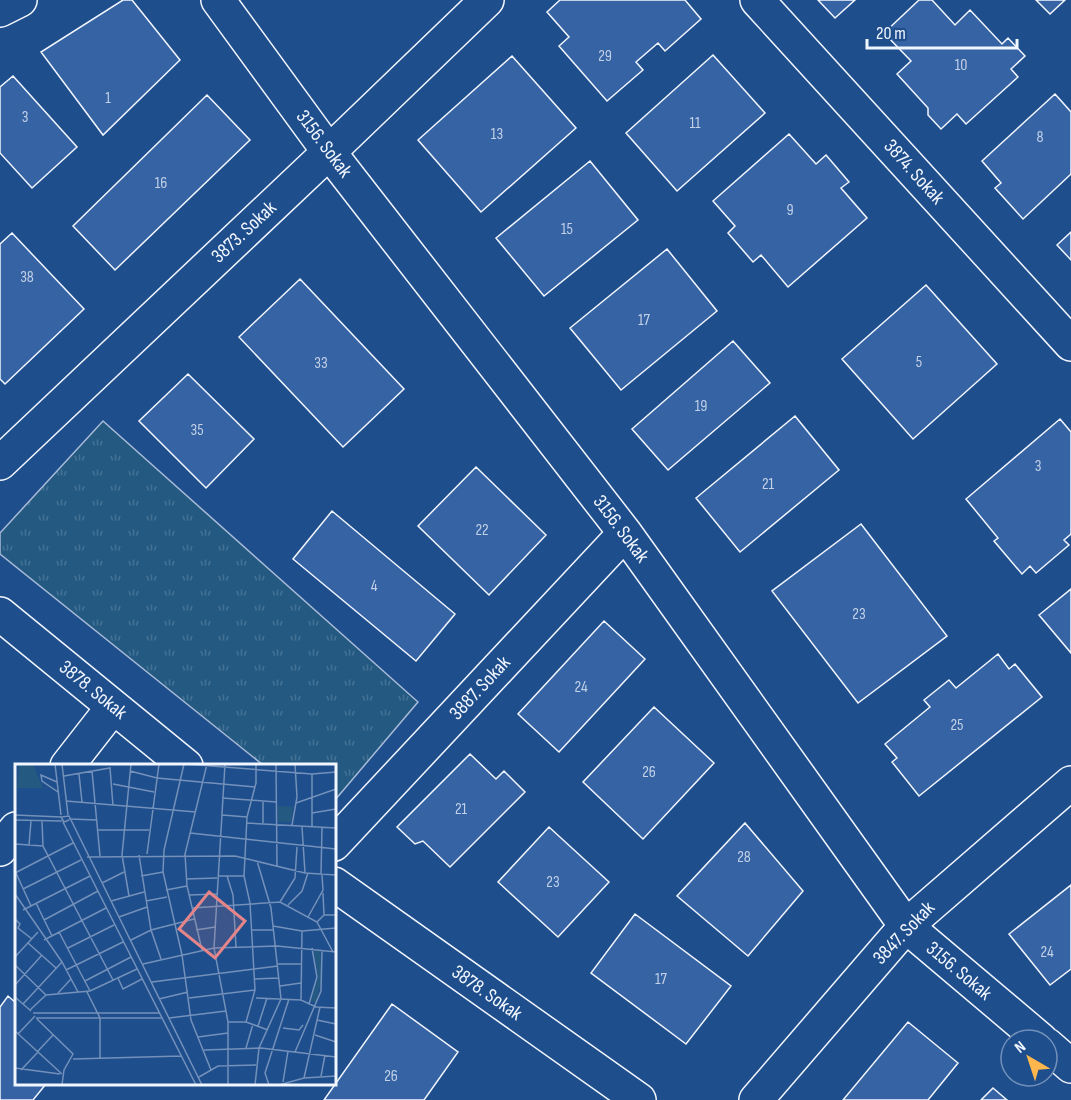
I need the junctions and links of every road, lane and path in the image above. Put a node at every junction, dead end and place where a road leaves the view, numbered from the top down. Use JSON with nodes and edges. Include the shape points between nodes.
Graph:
{"nodes":[{"id":1,"x":20,"y":0,"type":"edge"},
{"id":2,"x":218,"y":0,"type":"edge"},
{"id":3,"x":487,"y":0,"type":"edge"},
{"id":4,"x":757,"y":0,"type":"edge"},
{"id":5,"x":0,"y":10,"type":"edge"},
{"id":6,"x":329,"y":152,"type":"junction"},
{"id":7,"x":1071,"y":344,"type":"edge"},
{"id":8,"x":0,"y":463,"type":"edge"},
{"id":9,"x":625,"y":533,"type":"junction"},
{"id":10,"x":0,"y":614,"type":"edge"},
{"id":11,"x":114,"y":707,"type":"junction"},
{"id":12,"x":68,"y":764,"type":"edge"},
{"id":13,"x":185,"y":764,"type":"edge"},
{"id":14,"x":1071,"y":783,"type":"edge"},
{"id":15,"x":15,"y":830,"type":"edge"},
{"id":16,"x":336,"y":842,"type":"edge"},
{"id":17,"x":0,"y":849,"type":"edge"},
{"id":18,"x":336,"y":885,"type":"edge"},
{"id":19,"x":906,"y":926,"type":"junction"},
{"id":20,"x":1027,"y":1028,"type":"edge"},
{"id":21,"x":1059,"y":1056,"type":"edge"},
{"id":22,"x":1071,"y":1066,"type":"edge"},
{"id":23,"x":639,"y":1100,"type":"edge"},
{"id":24,"x":756,"y":1100,"type":"edge"}],
"edges":[{"from":1,"to":5,"type":"street"},
{"from":2,"to":6,"type":"street","name":"3156. Sokak"},
{"from":3,"to":6,"type":"street","name":"3873. Sokak"},
{"from":4,"to":7,"type":"street","name":"3874. Sokak"},
{"from":6,"to":8,"type":"street","name":"3873. Sokak"},
{"from":6,"to":9,"type":"street","name":"3156. Sokak"},
{"from":9,"to":16,"type":"street","name":"3887. Sokak"},
{"from":9,"to":19,"type":"street","name":"3156. Sokak"},
{"from":10,"to":11,"type":"street","name":"3878. Sokak"},
{"from":11,"to":12,"type":"street"},
{"from":11,"to":13,"type":"street","name":"3878. Sokak"},
{"from":14,"to":19,"type":"street","name":"3847. Sokak"},
{"from":15,"to":17,"type":"street"},
{"from":18,"to":23,"type":"street","name":"3878. Sokak"},
{"from":19,"to":20,"type":"street","name":"3156. Sokak"},
{"from":19,"to":24,"type":"street","name":"3847. Sokak"},
{"from":21,"to":22,"type":"street"}]}
